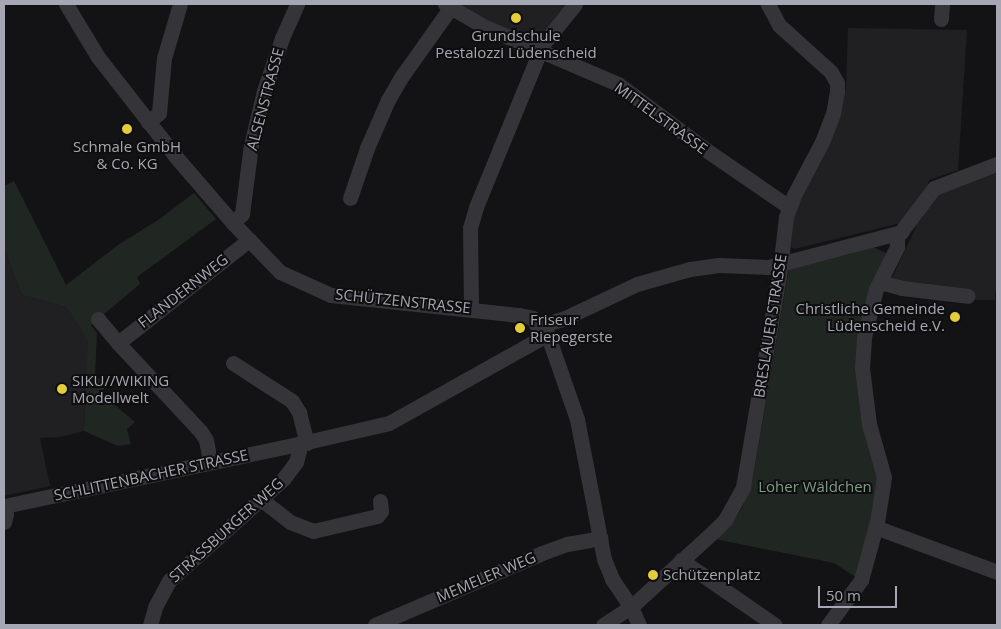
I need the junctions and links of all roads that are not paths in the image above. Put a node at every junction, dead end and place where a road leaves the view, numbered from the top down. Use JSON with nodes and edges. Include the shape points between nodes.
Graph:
{"nodes":[{"id":1,"x":66,"y":4,"type":"edge"},
{"id":2,"x":180,"y":4,"type":"edge"},
{"id":3,"x":297,"y":4,"type":"edge"},
{"id":4,"x":575,"y":4,"type":"edge"},
{"id":5,"x":768,"y":4,"type":"edge"},
{"id":6,"x":942,"y":4,"type":"edge"},
{"id":7,"x":448,"y":5,"type":"edge"},
{"id":8,"x":941,"y":19,"type":"dead end"},
{"id":9,"x":540,"y":50,"type":"junction"},
{"id":10,"x":148,"y":122,"type":"junction"},
{"id":11,"x":997,"y":164,"type":"edge"},
{"id":12,"x":350,"y":198,"type":"dead end"},
{"id":13,"x":789,"y":207,"type":"junction"},
{"id":14,"x":233,"y":222,"type":"junction"},
{"id":15,"x":901,"y":232,"type":"junction"},
{"id":16,"x":249,"y":240,"type":"junction"},
{"id":17,"x":781,"y":263,"type":"junction"},
{"id":18,"x":880,"y":282,"type":"junction"},
{"id":19,"x":968,"y":296,"type":"dead end"},
{"id":20,"x":471,"y":308,"type":"junction"},
{"id":21,"x":98,"y":319,"type":"dead end"},
{"id":22,"x":544,"y":332,"type":"junction"},
{"id":23,"x":118,"y":343,"type":"junction"},
{"id":24,"x":233,"y":363,"type":"dead end"},
{"id":25,"x":303,"y":443,"type":"junction"},
{"id":26,"x":210,"y":462,"type":"junction"},
{"id":27,"x":262,"y":500,"type":"junction"},
{"id":28,"x":380,"y":501,"type":"dead end"},
{"id":29,"x":4,"y":506,"type":"edge"},
{"id":30,"x":4,"y":522,"type":"edge"},
{"id":31,"x":875,"y":527,"type":"junction"},
{"id":32,"x":600,"y":538,"type":"junction"},
{"id":33,"x":681,"y":560,"type":"junction"},
{"id":34,"x":997,"y":572,"type":"edge"},
{"id":35,"x":631,"y":606,"type":"junction"},
{"id":36,"x":150,"y":625,"type":"edge"},
{"id":37,"x":375,"y":625,"type":"edge"},
{"id":38,"x":603,"y":625,"type":"edge"},
{"id":39,"x":640,"y":625,"type":"edge"},
{"id":40,"x":775,"y":625,"type":"edge"},
{"id":41,"x":828,"y":625,"type":"edge"}],
"edges":[{"from":1,"to":10,"type":"street","name":"SCHÜTZENSTRASSE","via":[[98,57]]},
{"from":2,"to":10,"type":"street","via":[[163,63],[159,113]]},
{"from":3,"to":14,"type":"street","name":"ALSENSTRASSE","via":[[264,91],[251,145],[242,214]]},
{"from":4,"to":9,"type":"street"},
{"from":5,"to":13,"type":"street","name":"BRESLAUER STRASSE","via":[[779,25],[828,68],[837,82],[837,98],[822,142]]},
{"from":6,"to":8,"type":"street"},
{"from":7,"to":9,"type":"street","name":"MITTELSTRASSE","via":[[485,27]]},
{"from":7,"to":12,"type":"street","via":[[388,100]]},
{"from":9,"to":13,"type":"street","name":"MITTELSTRASSE","via":[[618,84]]},
{"from":9,"to":20,"type":"street","via":[[470,228]]},
{"from":10,"to":14,"type":"street","name":"SCHÜTZENSTRASSE"},
{"from":11,"to":15,"type":"street","via":[[934,188]]},
{"from":13,"to":17,"type":"street","name":"BRESLAUER STRASSE"},
{"from":14,"to":16,"type":"street","name":"SCHÜTZENSTRASSE"},
{"from":15,"to":17,"type":"street","name":"SCHLITTENBACHER STRASSE"},
{"from":15,"to":18,"type":"street"},
{"from":16,"to":20,"type":"street","name":"SCHÜTZENSTRASSE","via":[[280,272],[331,295]]},
{"from":16,"to":23,"type":"street","name":"FLANDERNWEG"},
{"from":17,"to":22,"type":"street","name":"SCHLITTENBACHER STRASSE","via":[[768,267],[719,265],[667,275],[637,284],[549,323]]},
{"from":17,"to":33,"type":"street","name":"BRESLAUER STRASSE","via":[[743,487],[725,520]]},
{"from":18,"to":19,"type":"street"},
{"from":18,"to":31,"type":"street","via":[[867,324],[862,355],[869,424],[884,477]]},
{"from":20,"to":22,"type":"street","name":"SCHÜTZENSTRASSE","via":[[533,318],[539,331]]},
{"from":21,"to":23,"type":"street"},
{"from":22,"to":25,"type":"street","name":"SCHLITTENBACHER STRASSE","via":[[541,338],[389,423]]},
{"from":22,"to":32,"type":"street","name":"SCHÜTZENSTRASSE","via":[[577,419]]},
{"from":23,"to":26,"type":"street","via":[[201,432]]},
{"from":24,"to":25,"type":"street","via":[[292,401],[300,412]]},
{"from":25,"to":26,"type":"street","name":"SCHLITTENBACHER STRASSE"},
{"from":25,"to":27,"type":"street","name":"STRASSBURGER WEG","via":[[291,470]]},
{"from":26,"to":29,"type":"street","name":"SCHLITTENBACHER STRASSE"},
{"from":27,"to":28,"type":"street","via":[[290,522],[313,531],[377,516],[382,509]]},
{"from":27,"to":36,"type":"street","name":"STRASSBURGER WEG","via":[[169,581],[154,607]]},
{"from":29,"to":30,"type":"street"},
{"from":31,"to":34,"type":"street"},
{"from":31,"to":41,"type":"street","via":[[861,580]]},
{"from":32,"to":35,"type":"street","name":"SCHÜTZENSTRASSE","via":[[609,572]]},
{"from":32,"to":37,"type":"street","name":"MEMELER WEG","via":[[542,553]]},
{"from":33,"to":35,"type":"street","name":"BRESLAUER STRASSE"},
{"from":33,"to":40,"type":"street"},
{"from":35,"to":38,"type":"street","name":"BRESLAUER STRASSE"},
{"from":35,"to":39,"type":"street","name":"SCHÜTZENSTRASSE"}]}
